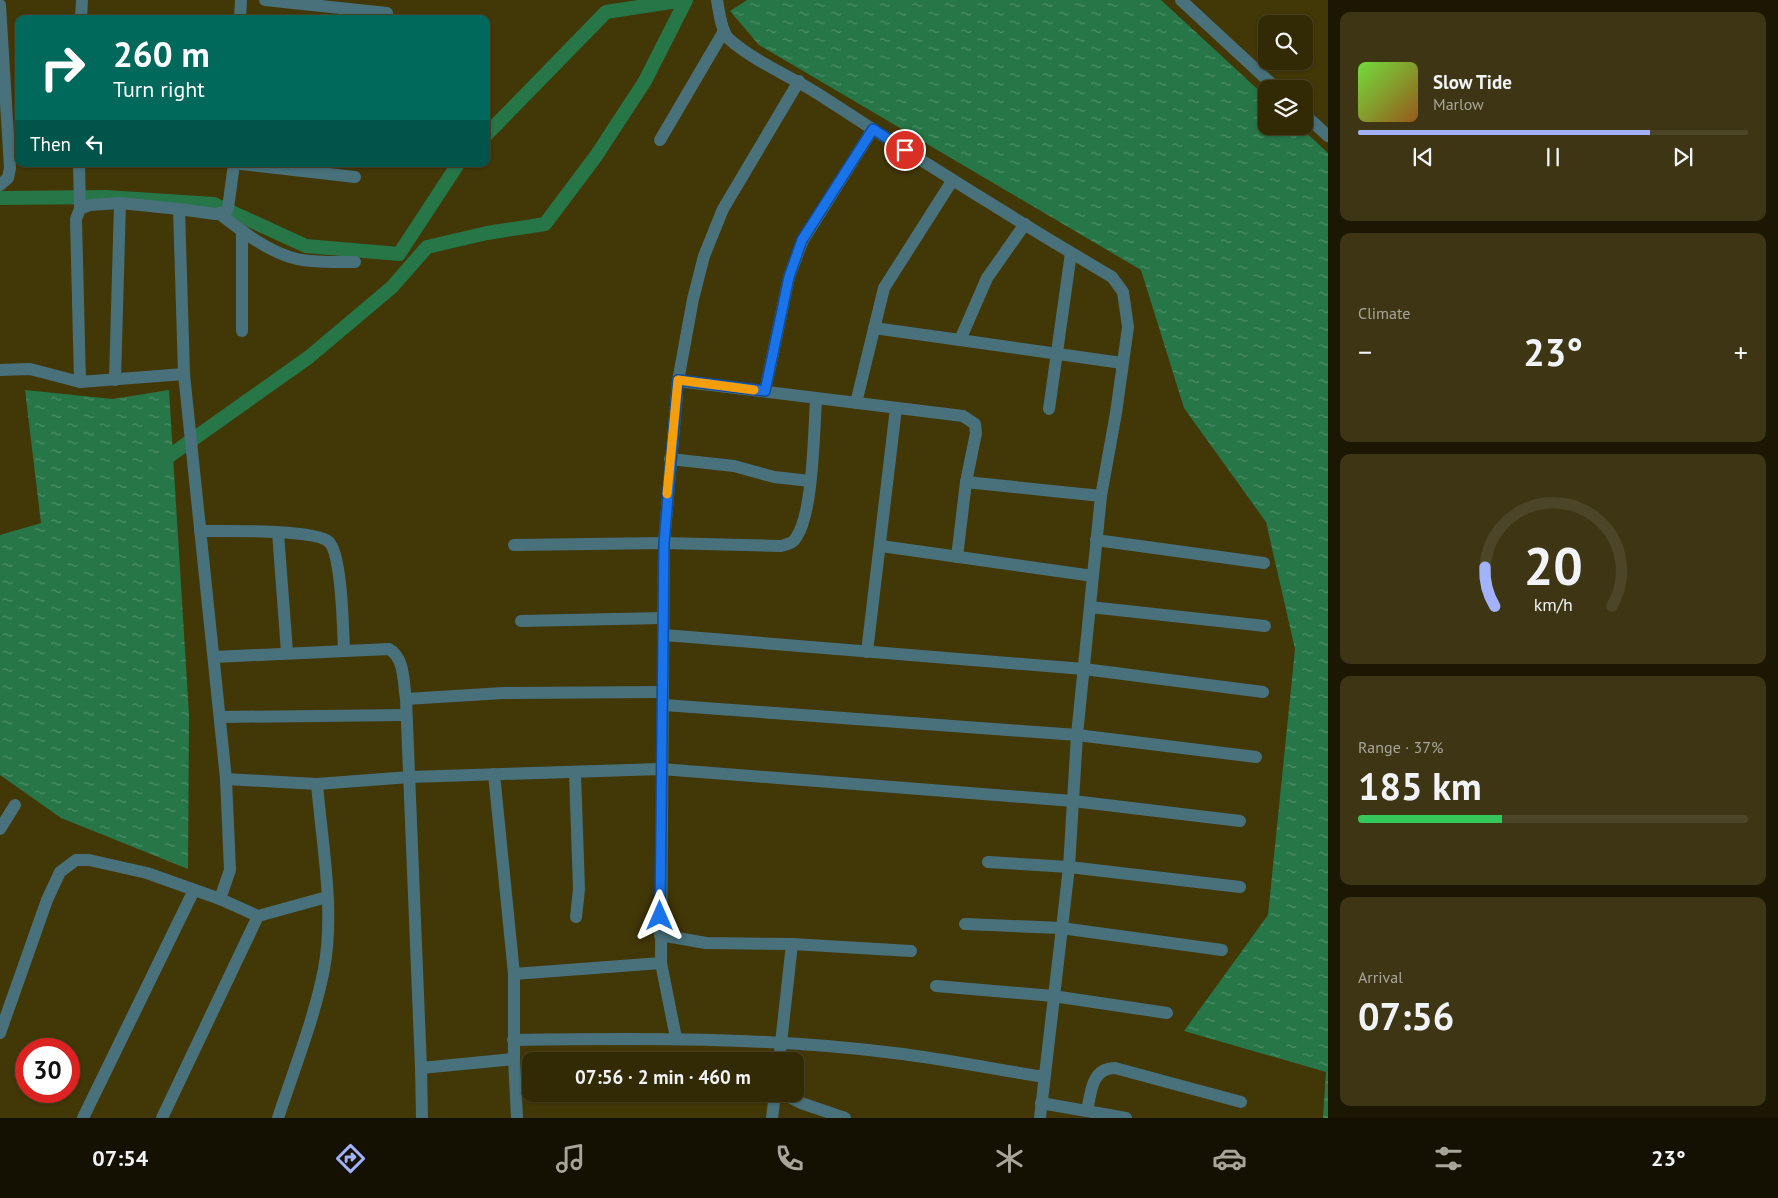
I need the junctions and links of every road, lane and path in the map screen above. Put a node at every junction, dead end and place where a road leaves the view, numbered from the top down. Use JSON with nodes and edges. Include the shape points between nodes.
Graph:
{"nodes":[{"id":1,"x":82,"y":0,"type":"edge"},
{"id":2,"x":241,"y":0,"type":"edge"},
{"id":3,"x":265,"y":0,"type":"edge"},
{"id":4,"x":1181,"y":0,"type":"edge"},
{"id":5,"x":717,"y":1,"type":"edge"},
{"id":6,"x":0,"y":5,"type":"edge"},
{"id":7,"x":387,"y":13,"type":"dead end"},
{"id":8,"x":81,"y":15,"type":"edge"},
{"id":9,"x":240,"y":15,"type":"edge"},
{"id":10,"x":724,"y":31,"type":"junction"},
{"id":11,"x":1267,"y":80,"type":"edge"},
{"id":12,"x":799,"y":81,"type":"junction"},
{"id":13,"x":1313,"y":122,"type":"edge"},
{"id":14,"x":873,"y":129,"type":"junction"},
{"id":15,"x":1328,"y":136,"type":"edge"},
{"id":16,"x":660,"y":140,"type":"dead end"},
{"id":17,"x":79,"y":167,"type":"edge"},
{"id":18,"x":233,"y":167,"type":"edge"},
{"id":19,"x":267,"y":167,"type":"edge"},
{"id":20,"x":355,"y":177,"type":"dead end"},
{"id":21,"x":952,"y":181,"type":"junction"},
{"id":22,"x":0,"y":185,"type":"edge"},
{"id":23,"x":120,"y":203,"type":"junction"},
{"id":24,"x":80,"y":209,"type":"junction"},
{"id":25,"x":179,"y":209,"type":"junction"},
{"id":26,"x":225,"y":211,"type":"junction"},
{"id":27,"x":1025,"y":224,"type":"junction"},
{"id":28,"x":242,"y":231,"type":"junction"},
{"id":29,"x":1071,"y":253,"type":"junction"},
{"id":30,"x":355,"y":262,"type":"dead end"},
{"id":31,"x":874,"y":328,"type":"junction"},
{"id":32,"x":242,"y":331,"type":"dead end"},
{"id":33,"x":960,"y":340,"type":"junction"},
{"id":34,"x":1057,"y":352,"type":"junction"},
{"id":35,"x":1122,"y":363,"type":"junction"},
{"id":36,"x":0,"y":370,"type":"edge"},
{"id":37,"x":184,"y":374,"type":"junction"},
{"id":38,"x":115,"y":380,"type":"junction"},
{"id":39,"x":678,"y":380,"type":"junction"},
{"id":40,"x":80,"y":382,"type":"junction"},
{"id":41,"x":765,"y":391,"type":"junction"},
{"id":42,"x":816,"y":399,"type":"junction"},
{"id":43,"x":856,"y":403,"type":"junction"},
{"id":44,"x":896,"y":408,"type":"junction"},
{"id":45,"x":1049,"y":409,"type":"dead end"},
{"id":46,"x":670,"y":459,"type":"junction"},
{"id":47,"x":810,"y":481,"type":"junction"},
{"id":48,"x":966,"y":482,"type":"junction"},
{"id":49,"x":1101,"y":496,"type":"junction"},
{"id":50,"x":200,"y":530,"type":"junction"},
{"id":51,"x":278,"y":533,"type":"junction"},
{"id":52,"x":1096,"y":540,"type":"junction"},
{"id":53,"x":664,"y":543,"type":"junction"},
{"id":54,"x":514,"y":545,"type":"dead end"},
{"id":55,"x":881,"y":546,"type":"junction"},
{"id":56,"x":957,"y":556,"type":"junction"},
{"id":57,"x":1264,"y":563,"type":"dead end"},
{"id":58,"x":1093,"y":576,"type":"junction"},
{"id":59,"x":1090,"y":607,"type":"junction"},
{"id":60,"x":663,"y":618,"type":"junction"},
{"id":61,"x":521,"y":621,"type":"dead end"},
{"id":62,"x":1265,"y":626,"type":"dead end"},
{"id":63,"x":664,"y":635,"type":"junction"},
{"id":64,"x":344,"y":651,"type":"junction"},
{"id":65,"x":287,"y":652,"type":"junction"},
{"id":66,"x":867,"y":652,"type":"junction"},
{"id":67,"x":214,"y":657,"type":"junction"},
{"id":68,"x":1084,"y":669,"type":"junction"},
{"id":69,"x":1263,"y":692,"type":"dead end"},
{"id":70,"x":406,"y":699,"type":"junction"},
{"id":71,"x":663,"y":699,"type":"junction"},
{"id":72,"x":406,"y":714,"type":"junction"},
{"id":73,"x":220,"y":717,"type":"junction"},
{"id":74,"x":1077,"y":735,"type":"junction"},
{"id":75,"x":1256,"y":757,"type":"dead end"},
{"id":76,"x":661,"y":770,"type":"junction"},
{"id":77,"x":575,"y":773,"type":"junction"},
{"id":78,"x":494,"y":774,"type":"junction"},
{"id":79,"x":410,"y":777,"type":"junction"},
{"id":80,"x":226,"y":780,"type":"junction"},
{"id":81,"x":318,"y":784,"type":"junction"},
{"id":82,"x":1073,"y":801,"type":"junction"},
{"id":83,"x":15,"y":805,"type":"dead end"},
{"id":84,"x":1240,"y":821,"type":"dead end"},
{"id":85,"x":0,"y":829,"type":"edge"},
{"id":86,"x":988,"y":862,"type":"dead end"},
{"id":87,"x":1069,"y":867,"type":"junction"},
{"id":88,"x":1240,"y":887,"type":"dead end"},
{"id":89,"x":194,"y":890,"type":"junction"},
{"id":90,"x":327,"y":897,"type":"junction"},
{"id":91,"x":220,"y":899,"type":"junction"},
{"id":92,"x":258,"y":916,"type":"junction"},
{"id":93,"x":576,"y":917,"type":"dead end"},
{"id":94,"x":965,"y":924,"type":"dead end"},
{"id":95,"x":1061,"y":928,"type":"junction"},
{"id":96,"x":660,"y":935,"type":"junction"},
{"id":97,"x":792,"y":944,"type":"junction"},
{"id":98,"x":1222,"y":950,"type":"dead end"},
{"id":99,"x":911,"y":951,"type":"dead end"},
{"id":100,"x":660,"y":963,"type":"junction"},
{"id":101,"x":514,"y":974,"type":"junction"},
{"id":102,"x":936,"y":986,"type":"dead end"},
{"id":103,"x":1053,"y":996,"type":"junction"},
{"id":104,"x":1167,"y":1013,"type":"dead end"},
{"id":105,"x":0,"y":1034,"type":"edge"},
{"id":106,"x":676,"y":1038,"type":"junction"},
{"id":107,"x":513,"y":1040,"type":"junction"},
{"id":108,"x":780,"y":1044,"type":"junction"},
{"id":109,"x":779,"y":1052,"type":"edge"},
{"id":110,"x":514,"y":1059,"type":"junction"},
{"id":111,"x":422,"y":1068,"type":"junction"},
{"id":112,"x":1044,"y":1077,"type":"junction"},
{"id":113,"x":774,"y":1102,"type":"edge"},
{"id":114,"x":801,"y":1102,"type":"edge"},
{"id":115,"x":1241,"y":1102,"type":"dead end"},
{"id":116,"x":1041,"y":1103,"type":"junction"},
{"id":117,"x":1087,"y":1111,"type":"junction"},
{"id":118,"x":82,"y":1118,"type":"edge"},
{"id":119,"x":162,"y":1118,"type":"edge"},
{"id":120,"x":278,"y":1118,"type":"edge"},
{"id":121,"x":422,"y":1118,"type":"edge"},
{"id":122,"x":517,"y":1118,"type":"edge"},
{"id":123,"x":772,"y":1118,"type":"edge"},
{"id":124,"x":845,"y":1118,"type":"edge"},
{"id":125,"x":1040,"y":1118,"type":"edge"},
{"id":126,"x":1126,"y":1118,"type":"edge"}],
"edges":[{"from":1,"to":8,"type":"street"},
{"from":2,"to":9,"type":"street"},
{"from":3,"to":7,"type":"street"},
{"from":4,"to":11,"type":"street"},
{"from":5,"to":10,"type":"street"},
{"from":6,"to":22,"type":"street","via":[[10,168],[8,178]]},
{"from":10,"to":12,"type":"street","via":[[748,53]]},
{"from":10,"to":16,"type":"street"},
{"from":12,"to":14,"type":"street"},
{"from":12,"to":39,"type":"street","via":[[723,209],[704,256]]},
{"from":13,"to":15,"type":"street"},
{"from":14,"to":21,"type":"street"},
{"from":14,"to":41,"type":"street","via":[[802,240],[789,277]]},
{"from":17,"to":24,"type":"street"},
{"from":18,"to":26,"type":"street"},
{"from":19,"to":20,"type":"street"},
{"from":21,"to":27,"type":"street"},
{"from":21,"to":31,"type":"street","via":[[884,288]]},
{"from":23,"to":24,"type":"street"},
{"from":23,"to":25,"type":"street"},
{"from":23,"to":38,"type":"street"},
{"from":24,"to":40,"type":"street","via":[[76,229]]},
{"from":25,"to":26,"type":"street"},
{"from":25,"to":37,"type":"street"},
{"from":26,"to":28,"type":"street"},
{"from":27,"to":29,"type":"street"},
{"from":27,"to":33,"type":"street","via":[[987,278]]},
{"from":28,"to":30,"type":"street","via":[[298,259]]},
{"from":28,"to":32,"type":"street"},
{"from":29,"to":34,"type":"street"},
{"from":29,"to":35,"type":"street","via":[[1112,277],[1123,292],[1128,328]]},
{"from":31,"to":33,"type":"street"},
{"from":31,"to":43,"type":"street"},
{"from":33,"to":34,"type":"street"},
{"from":34,"to":35,"type":"street"},
{"from":34,"to":45,"type":"street"},
{"from":35,"to":49,"type":"street"},
{"from":36,"to":40,"type":"street","via":[[30,369]]},
{"from":37,"to":38,"type":"street"},
{"from":37,"to":50,"type":"street"},
{"from":38,"to":40,"type":"street"},
{"from":39,"to":41,"type":"street"},
{"from":39,"to":46,"type":"street"},
{"from":41,"to":42,"type":"street"},
{"from":42,"to":43,"type":"street"},
{"from":42,"to":47,"type":"street"},
{"from":43,"to":44,"type":"street"},
{"from":44,"to":48,"type":"street","via":[[963,416],[975,424]]},
{"from":44,"to":55,"type":"street"},
{"from":46,"to":47,"type":"street","via":[[728,465],[774,477]]},
{"from":46,"to":53,"type":"street"},
{"from":47,"to":53,"type":"street","via":[[802,526],[790,544]]},
{"from":48,"to":49,"type":"street"},
{"from":48,"to":56,"type":"street"},
{"from":49,"to":52,"type":"street"},
{"from":50,"to":51,"type":"street"},
{"from":50,"to":67,"type":"street"},
{"from":51,"to":64,"type":"street","via":[[323,537],[330,543],[337,557]]},
{"from":51,"to":65,"type":"street"},
{"from":52,"to":57,"type":"street"},
{"from":52,"to":58,"type":"street"},
{"from":53,"to":54,"type":"street"},
{"from":53,"to":60,"type":"street"},
{"from":55,"to":56,"type":"street"},
{"from":55,"to":66,"type":"street"},
{"from":56,"to":58,"type":"street"},
{"from":58,"to":59,"type":"street"},
{"from":59,"to":62,"type":"street"},
{"from":59,"to":68,"type":"street"},
{"from":60,"to":61,"type":"street"},
{"from":60,"to":63,"type":"street"},
{"from":63,"to":66,"type":"street"},
{"from":63,"to":71,"type":"street"},
{"from":64,"to":65,"type":"street"},
{"from":64,"to":70,"type":"street","via":[[389,649],[396,653],[401,663]]},
{"from":65,"to":67,"type":"street"},
{"from":66,"to":68,"type":"street"},
{"from":67,"to":73,"type":"street"},
{"from":68,"to":69,"type":"street"},
{"from":68,"to":74,"type":"street"},
{"from":70,"to":71,"type":"street","via":[[504,693]]},
{"from":70,"to":72,"type":"street"},
{"from":71,"to":74,"type":"street"},
{"from":71,"to":76,"type":"street"},
{"from":72,"to":73,"type":"street"},
{"from":72,"to":79,"type":"street"},
{"from":73,"to":80,"type":"street"},
{"from":74,"to":75,"type":"street"},
{"from":74,"to":82,"type":"street"},
{"from":76,"to":77,"type":"street"},
{"from":76,"to":82,"type":"street"},
{"from":76,"to":96,"type":"street"},
{"from":77,"to":78,"type":"street"},
{"from":77,"to":93,"type":"street","via":[[579,889]]},
{"from":78,"to":79,"type":"street"},
{"from":78,"to":101,"type":"street"},
{"from":79,"to":81,"type":"street"},
{"from":79,"to":111,"type":"street"},
{"from":80,"to":81,"type":"street"},
{"from":80,"to":91,"type":"street","via":[[230,870]]},
{"from":81,"to":90,"type":"street"},
{"from":82,"to":84,"type":"street"},
{"from":82,"to":87,"type":"street"},
{"from":83,"to":85,"type":"street"},
{"from":86,"to":87,"type":"street"},
{"from":87,"to":88,"type":"street"},
{"from":87,"to":95,"type":"street"},
{"from":89,"to":91,"type":"street"},
{"from":89,"to":105,"type":"street","via":[[147,873],[76,860],[60,872],[47,900]]},
{"from":89,"to":118,"type":"street"},
{"from":90,"to":92,"type":"street"},
{"from":90,"to":120,"type":"street","via":[[324,968]]},
{"from":91,"to":92,"type":"street"},
{"from":92,"to":119,"type":"street"},
{"from":94,"to":95,"type":"street"},
{"from":95,"to":98,"type":"street"},
{"from":95,"to":103,"type":"street"},
{"from":96,"to":97,"type":"street","via":[[706,943]]},
{"from":96,"to":100,"type":"street"},
{"from":97,"to":99,"type":"street"},
{"from":97,"to":108,"type":"street"},
{"from":100,"to":101,"type":"street"},
{"from":100,"to":106,"type":"street"},
{"from":101,"to":107,"type":"street"},
{"from":102,"to":103,"type":"street"},
{"from":103,"to":104,"type":"street"},
{"from":103,"to":112,"type":"street"},
{"from":106,"to":107,"type":"street"},
{"from":106,"to":108,"type":"street"},
{"from":107,"to":110,"type":"street"},
{"from":108,"to":109,"type":"street"},
{"from":108,"to":112,"type":"street","via":[[895,1053]]},
{"from":110,"to":111,"type":"street"},
{"from":110,"to":122,"type":"street"},
{"from":111,"to":121,"type":"street"},
{"from":112,"to":116,"type":"street"},
{"from":113,"to":123,"type":"street"},
{"from":114,"to":124,"type":"street"},
{"from":115,"to":117,"type":"street","via":[[1107,1068],[1094,1079]]},
{"from":116,"to":117,"type":"street"},
{"from":116,"to":125,"type":"street"},
{"from":117,"to":126,"type":"street"}]}
